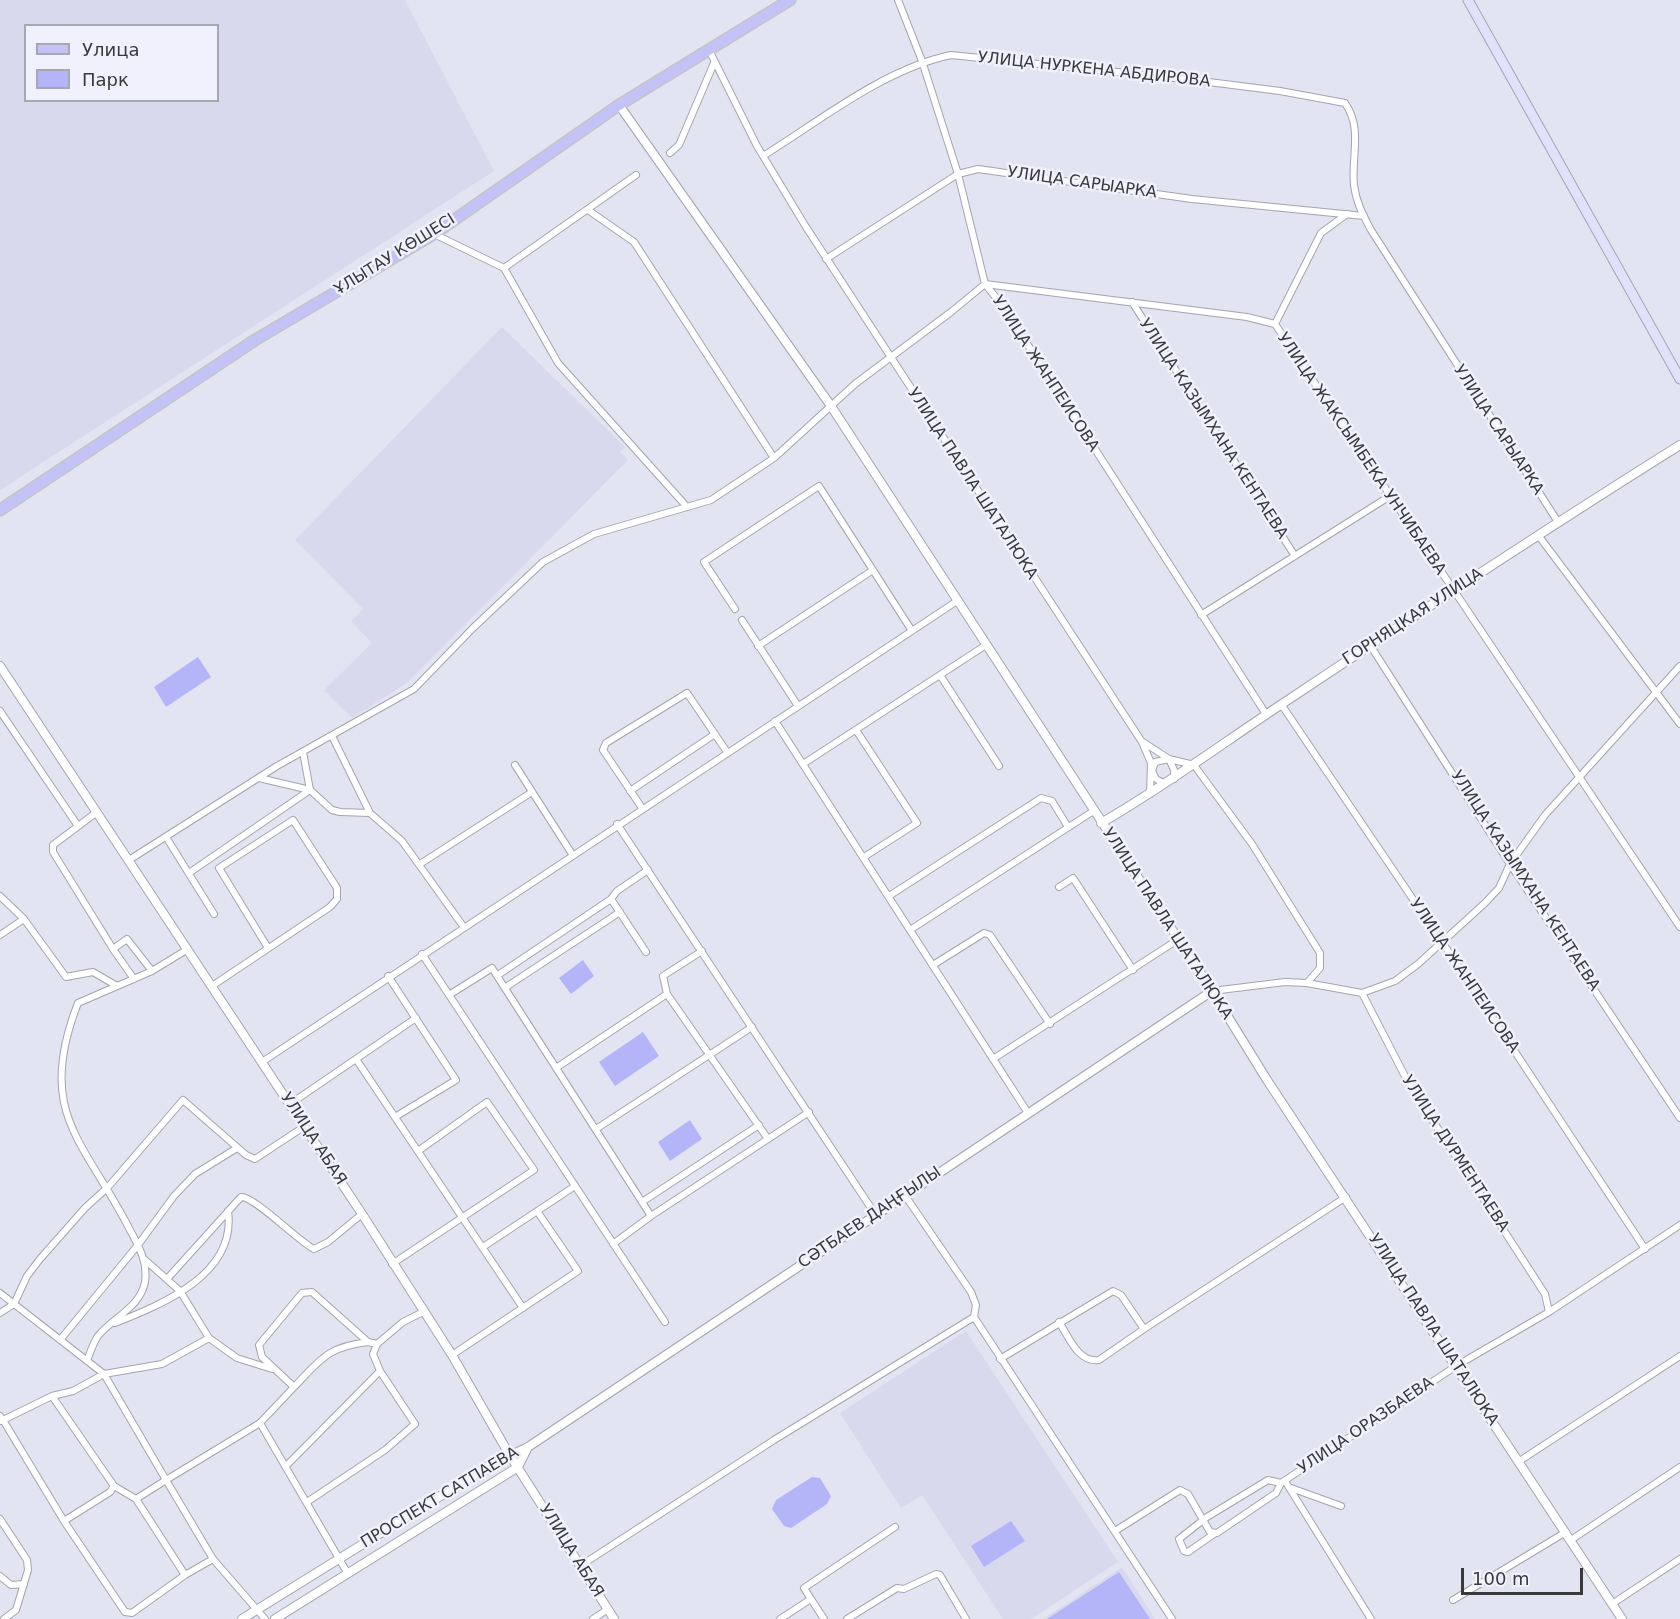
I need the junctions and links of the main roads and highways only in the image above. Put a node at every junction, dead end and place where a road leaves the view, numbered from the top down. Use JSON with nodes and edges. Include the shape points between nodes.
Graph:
{"nodes":[{"id":1,"x":790,"y":0,"type":"edge"},
{"id":2,"x":1468,"y":0,"type":"edge"},
{"id":3,"x":1680,"y":379,"type":"edge"},
{"id":4,"x":0,"y":510,"type":"edge"}],
"edges":[{"from":1,"to":4,"type":"main road","name":"ҰЛЫТАУ КӨШЕСІ","via":[[619,105],[434,234],[255,340]]},
{"from":2,"to":3,"type":"main road"}]}
